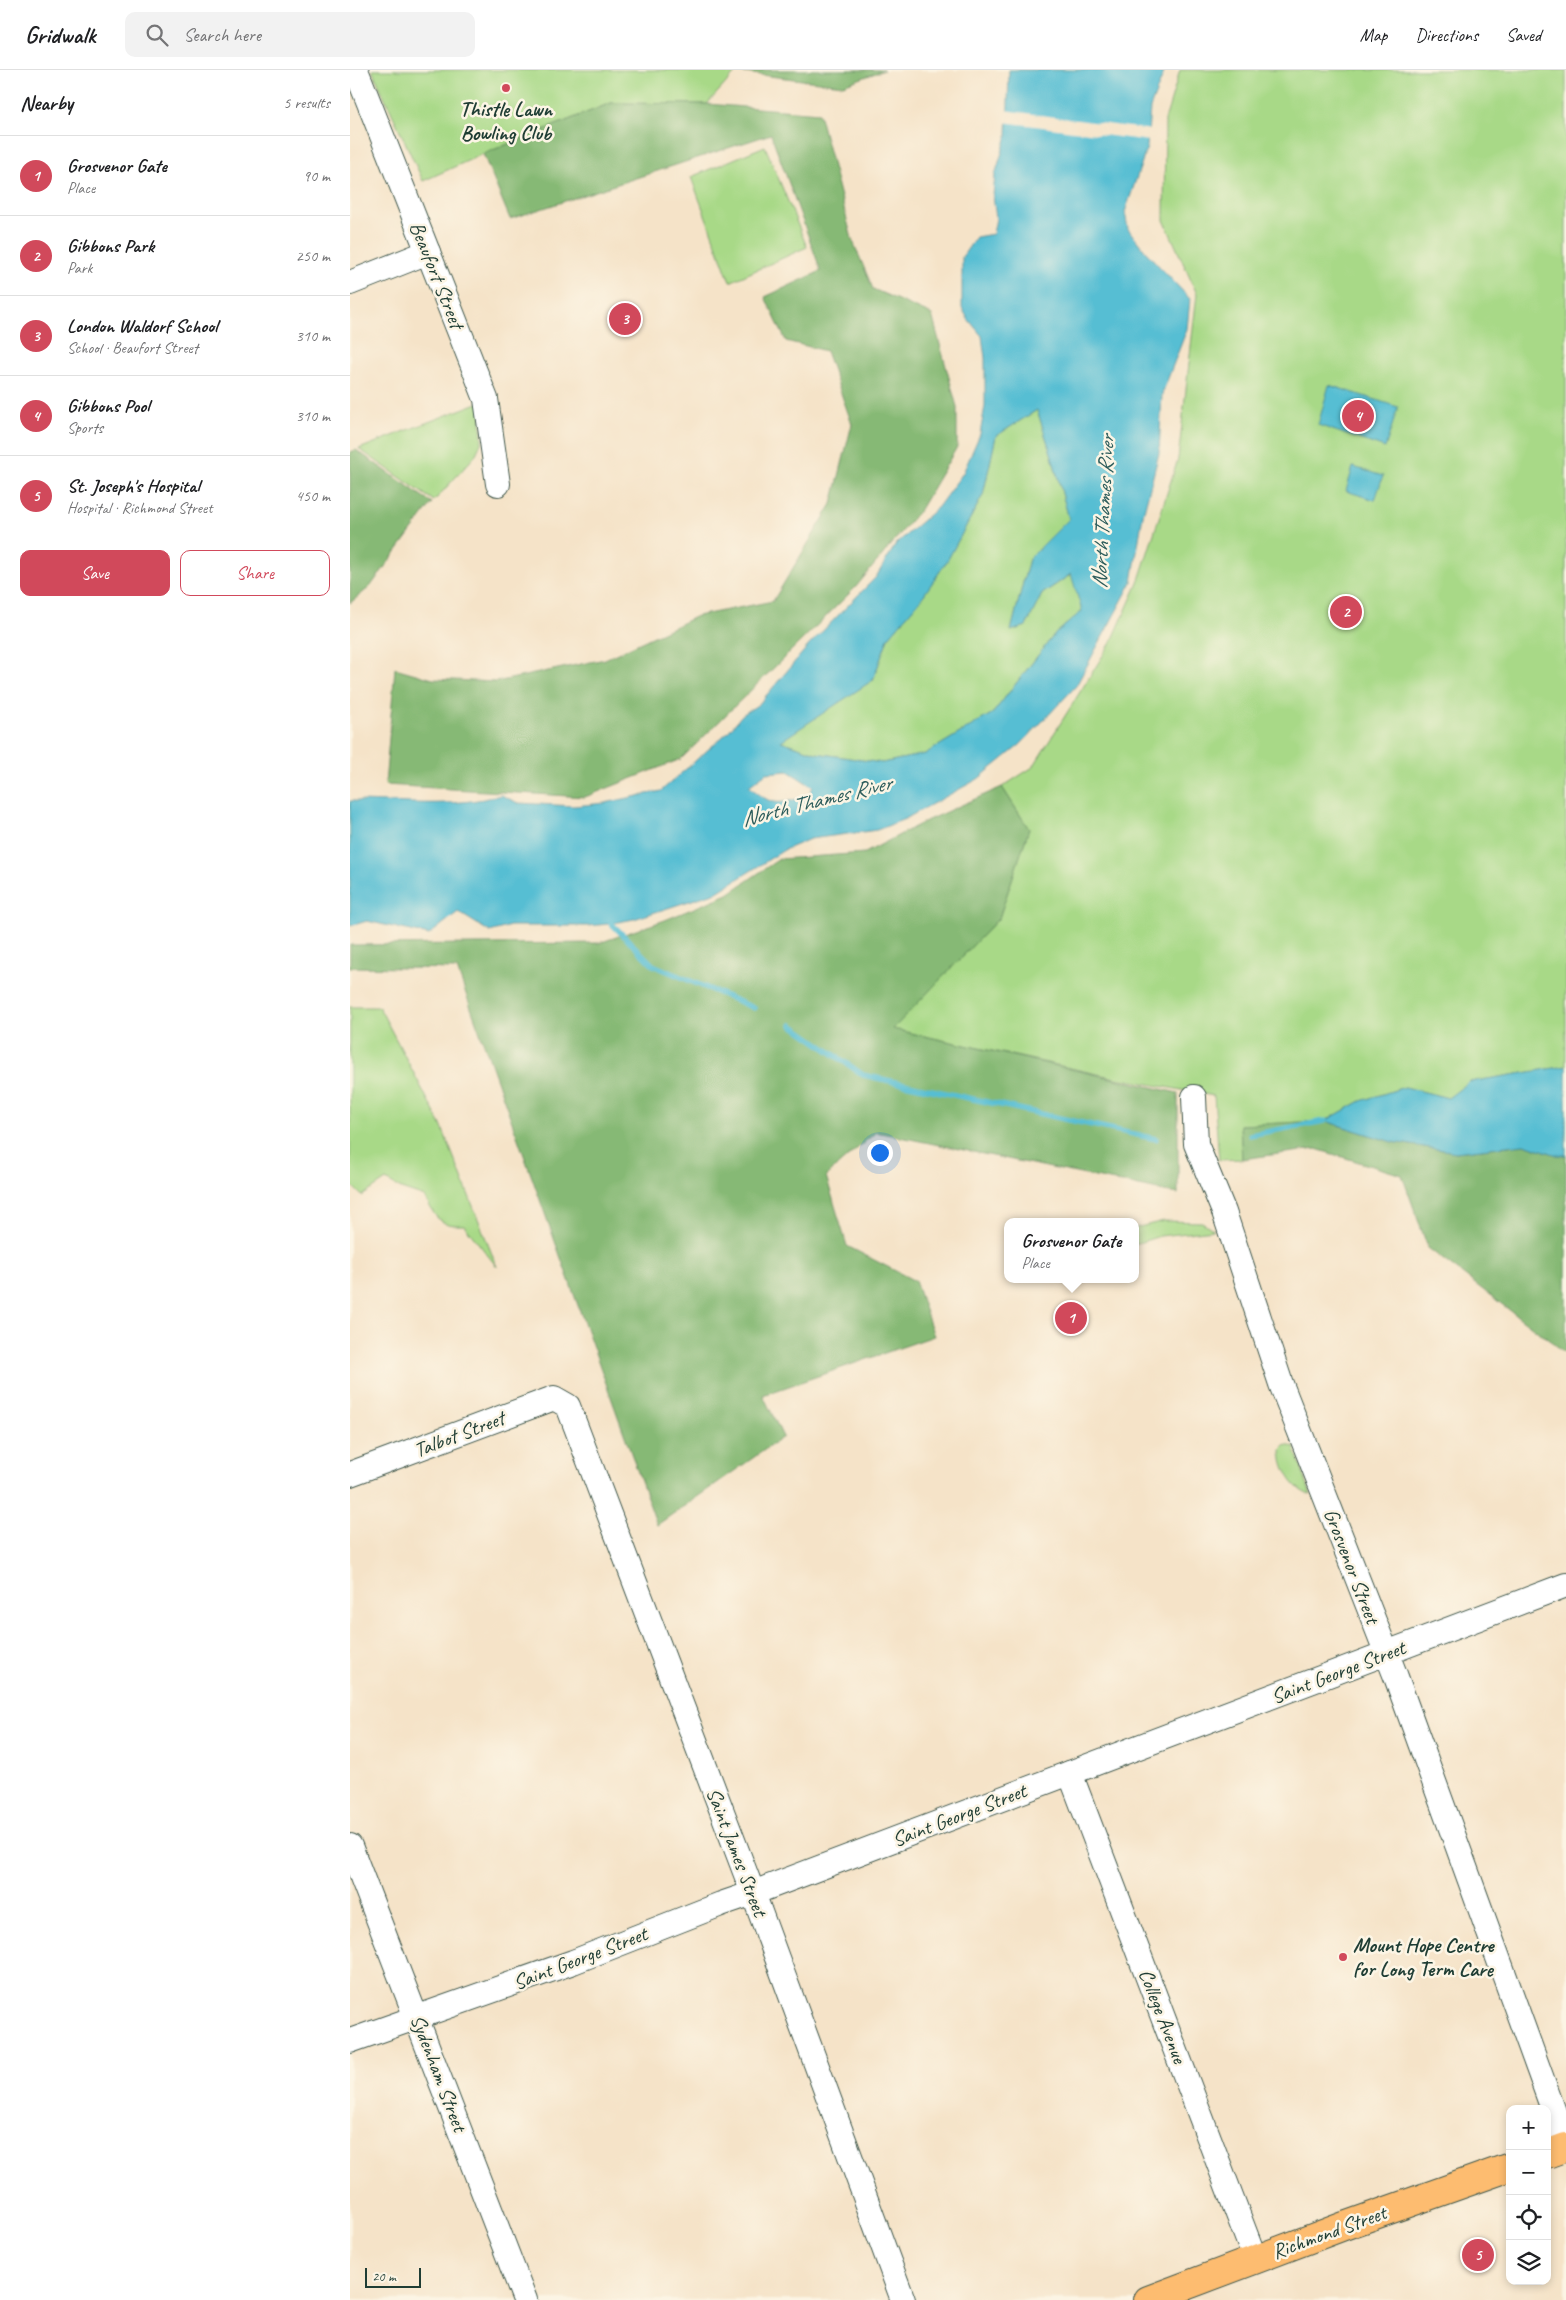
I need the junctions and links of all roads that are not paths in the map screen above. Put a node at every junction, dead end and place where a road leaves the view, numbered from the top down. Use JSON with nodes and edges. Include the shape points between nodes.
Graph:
{"nodes":[{"id":1,"x":356,"y":70,"type":"edge"},
{"id":2,"x":428,"y":252,"type":"junction"},
{"id":3,"x":350,"y":283,"type":"edge"},
{"id":4,"x":498,"y":484,"type":"dead end"},
{"id":5,"x":1194,"y":1097,"type":"dead end"},
{"id":6,"x":568,"y":1406,"type":"joint"},
{"id":7,"x":350,"y":1474,"type":"edge"},
{"id":8,"x":1566,"y":1585,"type":"edge"},
{"id":9,"x":1386,"y":1653,"type":"junction"},
{"id":10,"x":1070,"y":1773,"type":"junction"},
{"id":11,"x":350,"y":1846,"type":"edge"},
{"id":12,"x":753,"y":1894,"type":"junction"},
{"id":13,"x":417,"y":2016,"type":"junction"},
{"id":14,"x":350,"y":2041,"type":"edge"},
{"id":15,"x":1566,"y":2146,"type":"edge"},
{"id":16,"x":1551,"y":2152,"type":"edge"},
{"id":17,"x":1506,"y":2168,"type":"edge"},
{"id":18,"x":1255,"y":2260,"type":"junction"},
{"id":19,"x":525,"y":2300,"type":"edge"},
{"id":20,"x":903,"y":2300,"type":"edge"},
{"id":21,"x":1148,"y":2300,"type":"edge"}],
"edges":[{"from":1,"to":2,"type":"street","name":"Beaufort Street"},
{"from":2,"to":3,"type":"street"},
{"from":2,"to":4,"type":"street","name":"Beaufort Street","via":[[486,399]]},
{"from":5,"to":9,"type":"street","name":"Grosvenor Street","via":[[1196,1144],[1230,1228],[1287,1402]]},
{"from":6,"to":7,"type":"street","name":"Talbot Street","via":[[554,1398]]},
{"from":6,"to":12,"type":"street","name":"Saint James Street"},
{"from":8,"to":9,"type":"street","name":"Saint George Street"},
{"from":9,"to":10,"type":"street","name":"Saint George Street"},
{"from":9,"to":15,"type":"street","name":"Grosvenor Street"},
{"from":10,"to":12,"type":"street","name":"Saint George Street"},
{"from":10,"to":18,"type":"street","name":"College Avenue"},
{"from":11,"to":13,"type":"street","name":"Sydenham Street"},
{"from":12,"to":13,"type":"street","name":"Saint George Street"},
{"from":12,"to":20,"type":"street","name":"Saint James Street"},
{"from":13,"to":14,"type":"street","name":"Saint George Street"},
{"from":13,"to":19,"type":"street","name":"Sydenham Street"},
{"from":15,"to":16,"type":"main road"},
{"from":17,"to":18,"type":"main road","name":"Richmond Street"},
{"from":18,"to":21,"type":"main road","name":"Richmond Street"}]}
